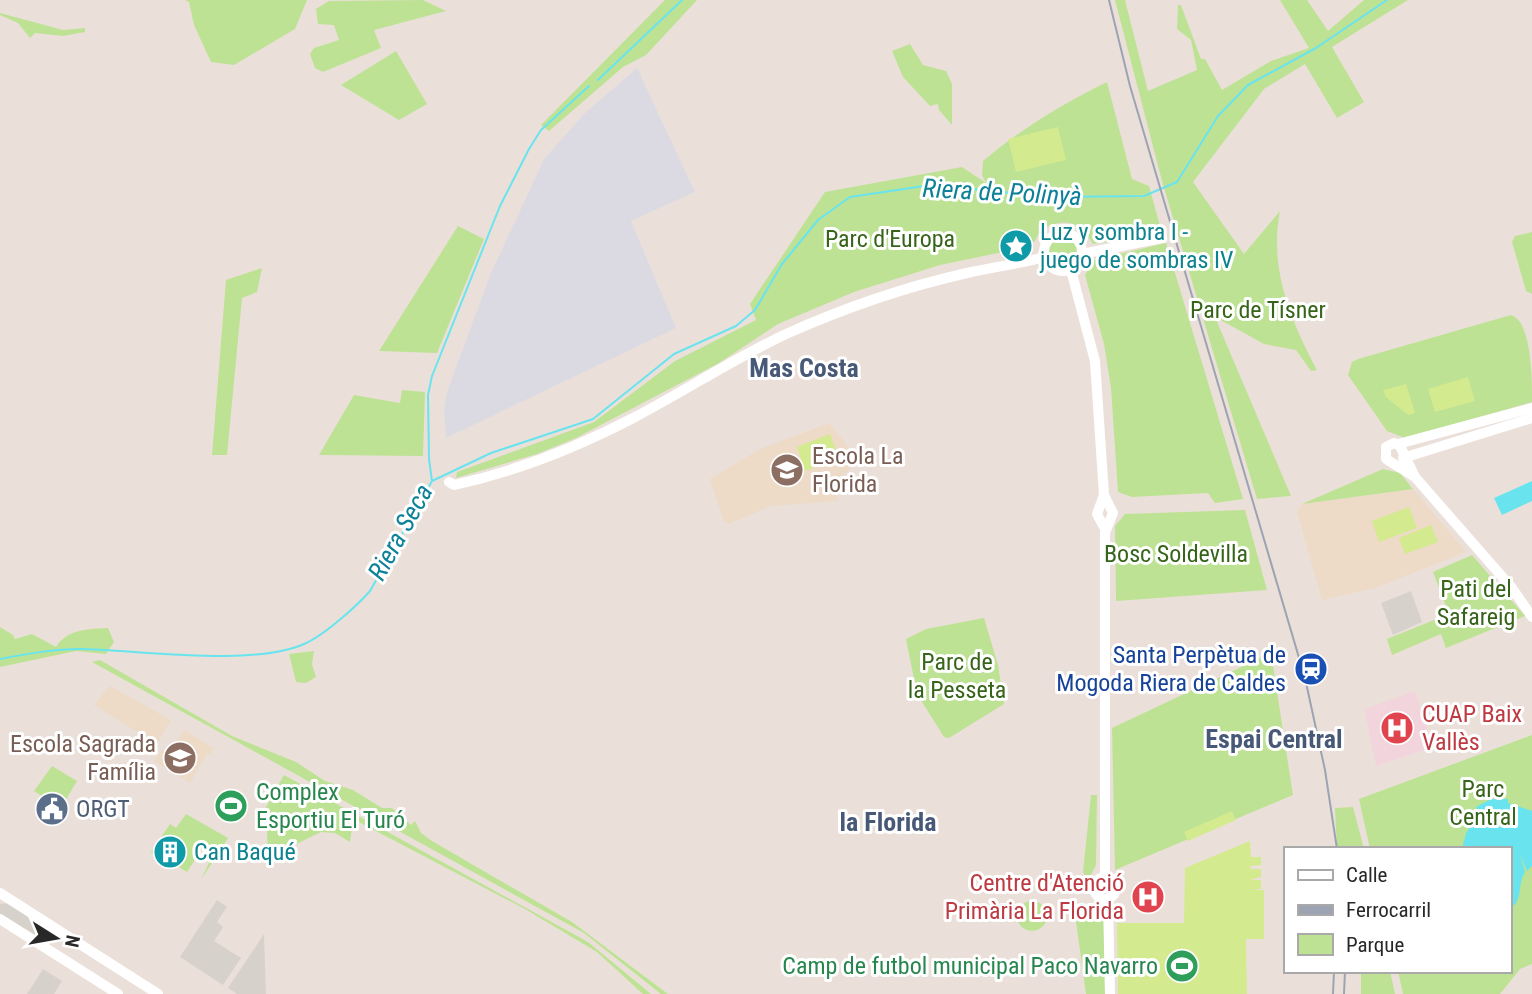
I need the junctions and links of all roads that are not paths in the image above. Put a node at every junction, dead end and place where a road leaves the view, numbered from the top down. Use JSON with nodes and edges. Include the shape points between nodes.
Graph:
{"nodes":[{"id":1,"x":1162,"y":238,"type":"dead end"},
{"id":2,"x":1082,"y":254,"type":"junction"},
{"id":3,"x":1045,"y":257,"type":"junction"},
{"id":4,"x":1071,"y":270,"type":"junction"},
{"id":5,"x":1532,"y":408,"type":"edge"},
{"id":6,"x":1532,"y":418,"type":"edge"},
{"id":7,"x":1403,"y":454,"type":"junction"},
{"id":8,"x":449,"y":482,"type":"dead end"},
{"id":9,"x":1532,"y":617,"type":"edge"},
{"id":10,"x":0,"y":892,"type":"edge"},
{"id":11,"x":0,"y":919,"type":"edge"},
{"id":12,"x":118,"y":994,"type":"edge"},
{"id":13,"x":158,"y":994,"type":"edge"},
{"id":14,"x":1110,"y":994,"type":"edge"}],
"edges":[{"from":1,"to":2,"type":"main road"},
{"from":2,"to":3,"type":"main road","via":[[1076,238],[1059,234],[1046,245]]},
{"from":2,"to":4,"type":"main road"},
{"from":3,"to":4,"type":"main road","via":[[1057,270]]},
{"from":3,"to":8,"type":"main road","via":[[966,273],[872,300],[725,364],[638,415],[564,450],[476,480]]},
{"from":4,"to":14,"type":"main road","via":[[1095,362],[1106,502],[1113,513],[1105,523],[1105,877],[1097,881],[1095,892],[1108,900]]},
{"from":5,"to":7,"type":"main road"},
{"from":6,"to":7,"type":"main road"},
{"from":7,"to":9,"type":"main road"},
{"from":10,"to":13,"type":"main road"},
{"from":11,"to":12,"type":"main road"}]}
